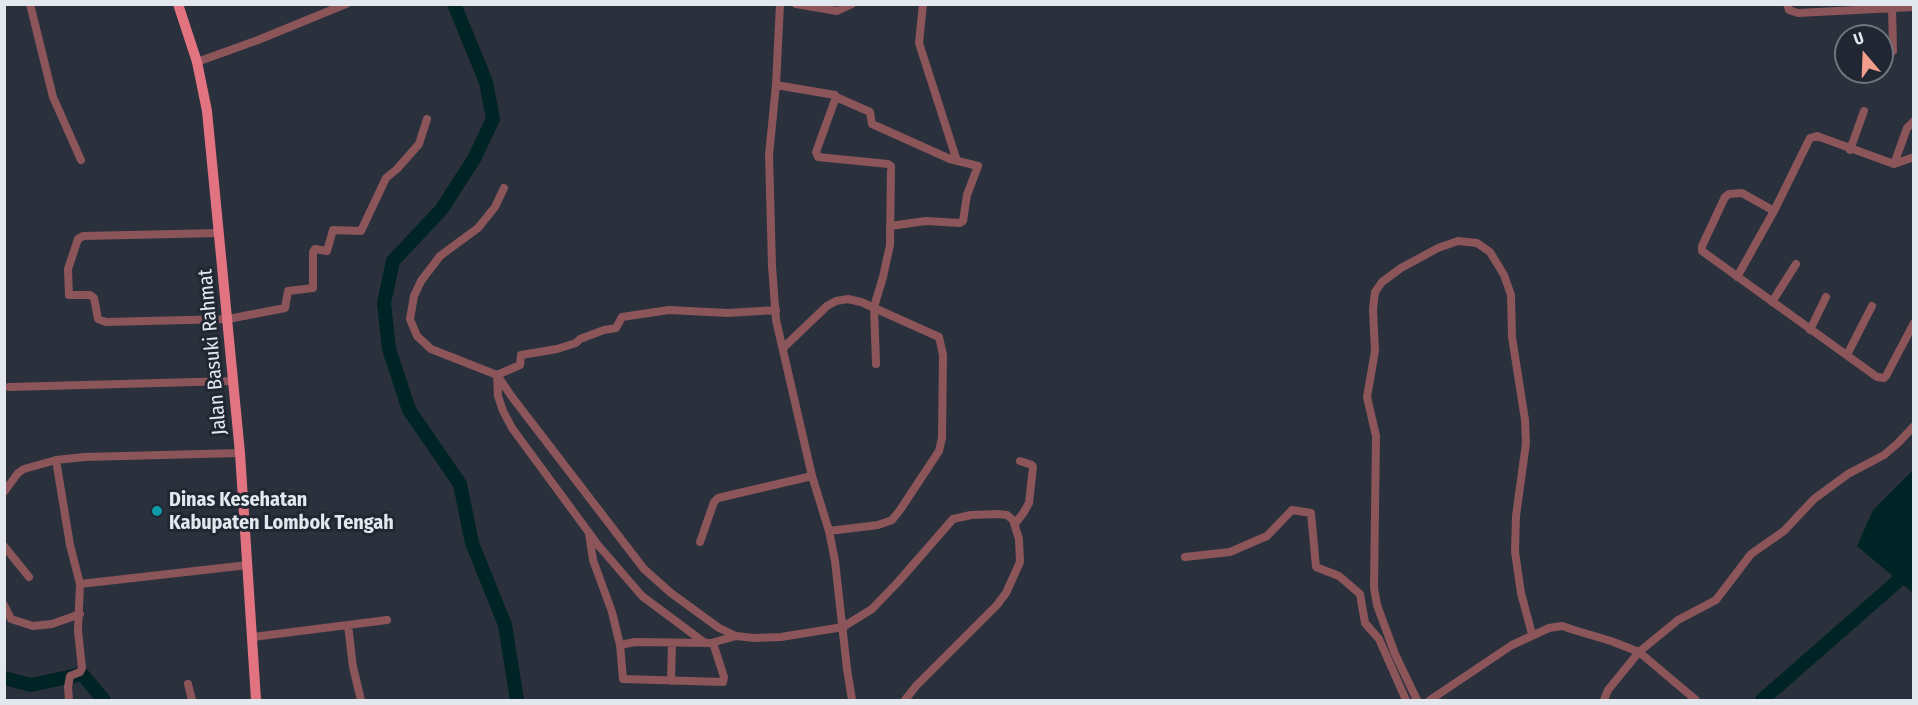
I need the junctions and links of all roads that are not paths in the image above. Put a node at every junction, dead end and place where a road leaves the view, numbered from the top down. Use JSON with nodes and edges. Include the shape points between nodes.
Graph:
{"nodes":[{"id":1,"x":30,"y":4,"type":"edge"},
{"id":2,"x":178,"y":4,"type":"edge"},
{"id":3,"x":346,"y":4,"type":"edge"},
{"id":4,"x":780,"y":4,"type":"edge"},
{"id":5,"x":796,"y":4,"type":"edge"},
{"id":6,"x":852,"y":4,"type":"edge"},
{"id":7,"x":923,"y":4,"type":"edge"},
{"id":8,"x":1787,"y":4,"type":"edge"},
{"id":9,"x":1892,"y":7,"type":"edge"},
{"id":10,"x":1914,"y":7,"type":"edge"},
{"id":11,"x":1892,"y":24,"type":"edge"},
{"id":12,"x":197,"y":62,"type":"junction"},
{"id":13,"x":776,"y":85,"type":"junction"},
{"id":14,"x":836,"y":97,"type":"junction"},
{"id":15,"x":1864,"y":111,"type":"dead end"},
{"id":16,"x":427,"y":120,"type":"dead end"},
{"id":17,"x":1914,"y":121,"type":"edge"},
{"id":18,"x":1850,"y":150,"type":"junction"},
{"id":19,"x":1914,"y":157,"type":"edge"},
{"id":20,"x":81,"y":160,"type":"dead end"},
{"id":21,"x":957,"y":161,"type":"junction"},
{"id":22,"x":1894,"y":164,"type":"junction"},
{"id":23,"x":504,"y":188,"type":"dead end"},
{"id":24,"x":1774,"y":211,"type":"junction"},
{"id":25,"x":890,"y":226,"type":"junction"},
{"id":26,"x":219,"y":233,"type":"junction"},
{"id":27,"x":1796,"y":264,"type":"dead end"},
{"id":28,"x":1737,"y":277,"type":"junction"},
{"id":29,"x":1826,"y":297,"type":"dead end"},
{"id":30,"x":1772,"y":302,"type":"junction"},
{"id":31,"x":1872,"y":306,"type":"dead end"},
{"id":32,"x":874,"y":308,"type":"junction"},
{"id":33,"x":776,"y":310,"type":"junction"},
{"id":34,"x":228,"y":319,"type":"junction"},
{"id":35,"x":1914,"y":323,"type":"edge"},
{"id":36,"x":1810,"y":330,"type":"junction"},
{"id":37,"x":783,"y":348,"type":"junction"},
{"id":38,"x":1847,"y":355,"type":"junction"},
{"id":39,"x":876,"y":364,"type":"dead end"},
{"id":40,"x":497,"y":375,"type":"junction"},
{"id":41,"x":233,"y":381,"type":"junction"},
{"id":42,"x":9,"y":387,"type":"dead end"},
{"id":43,"x":1914,"y":426,"type":"edge"},
{"id":44,"x":240,"y":453,"type":"junction"},
{"id":45,"x":56,"y":460,"type":"junction"},
{"id":46,"x":1020,"y":462,"type":"dead end"},
{"id":47,"x":812,"y":476,"type":"junction"},
{"id":48,"x":4,"y":492,"type":"edge"},
{"id":49,"x":1015,"y":524,"type":"junction"},
{"id":50,"x":829,"y":531,"type":"junction"},
{"id":51,"x":589,"y":532,"type":"junction"},
{"id":52,"x":700,"y":542,"type":"dead end"},
{"id":53,"x":4,"y":546,"type":"edge"},
{"id":54,"x":1185,"y":557,"type":"dead end"},
{"id":55,"x":248,"y":565,"type":"junction"},
{"id":56,"x":29,"y":577,"type":"dead end"},
{"id":57,"x":80,"y":584,"type":"junction"},
{"id":58,"x":4,"y":605,"type":"edge"},
{"id":59,"x":80,"y":614,"type":"junction"},
{"id":60,"x":387,"y":621,"type":"dead end"},
{"id":61,"x":348,"y":625,"type":"junction"},
{"id":62,"x":843,"y":627,"type":"junction"},
{"id":63,"x":1532,"y":634,"type":"junction"},
{"id":64,"x":736,"y":636,"type":"junction"},
{"id":65,"x":253,"y":637,"type":"junction"},
{"id":66,"x":672,"y":643,"type":"junction"},
{"id":67,"x":709,"y":643,"type":"junction"},
{"id":68,"x":620,"y":645,"type":"junction"},
{"id":69,"x":1638,"y":652,"type":"junction"},
{"id":70,"x":672,"y":681,"type":"junction"},
{"id":71,"x":188,"y":684,"type":"dead end"},
{"id":72,"x":69,"y":700,"type":"edge"},
{"id":73,"x":192,"y":700,"type":"edge"},
{"id":74,"x":256,"y":700,"type":"edge"},
{"id":75,"x":361,"y":700,"type":"edge"},
{"id":76,"x":852,"y":700,"type":"edge"},
{"id":77,"x":905,"y":700,"type":"edge"},
{"id":78,"x":1406,"y":700,"type":"edge"},
{"id":79,"x":1417,"y":700,"type":"edge"},
{"id":80,"x":1430,"y":700,"type":"edge"},
{"id":81,"x":1602,"y":700,"type":"edge"},
{"id":82,"x":1696,"y":700,"type":"edge"}],
"edges":[{"from":1,"to":20,"type":"street","via":[[53,97]]},
{"from":2,"to":12,"type":"main road","name":"Jalan Basuki Rahmat"},
{"from":3,"to":12,"type":"street"},
{"from":4,"to":13,"type":"street"},
{"from":5,"to":6,"type":"street","via":[[837,11]]},
{"from":7,"to":21,"type":"street","via":[[919,43]]},
{"from":8,"to":9,"type":"street","via":[[1789,10],[1798,13]]},
{"from":9,"to":10,"type":"street"},
{"from":9,"to":11,"type":"street"},
{"from":12,"to":26,"type":"main road","name":"Jalan Basuki Rahmat","via":[[207,111]]},
{"from":13,"to":14,"type":"street","via":[[832,93]]},
{"from":13,"to":33,"type":"street","via":[[769,155]]},
{"from":14,"to":21,"type":"street","via":[[870,112],[873,124]]},
{"from":14,"to":25,"type":"street","via":[[816,155],[821,159],[890,165]]},
{"from":15,"to":18,"type":"street"},
{"from":16,"to":34,"type":"street","via":[[419,144],[386,178],[361,231],[334,229],[327,251],[313,250],[313,288],[288,291],[285,308]]},
{"from":17,"to":22,"type":"street","via":[[1907,128]]},
{"from":18,"to":22,"type":"street"},
{"from":18,"to":24,"type":"street","via":[[1817,136],[1810,138]]},
{"from":19,"to":22,"type":"street"},
{"from":21,"to":25,"type":"street","via":[[978,166],[963,221]]},
{"from":23,"to":40,"type":"street","via":[[478,228],[428,269],[414,296],[410,319],[417,336],[431,350]]},
{"from":24,"to":28,"type":"street"},
{"from":24,"to":28,"type":"street","via":[[1742,193],[1725,197],[1701,248]]},
{"from":25,"to":32,"type":"street","via":[[884,277]]},
{"from":26,"to":34,"type":"main road","name":"Jalan Basuki Rahmat"},
{"from":26,"to":34,"type":"street","via":[[81,236],[68,269],[68,291],[70,296],[84,294],[94,298],[96,315],[102,321]]},
{"from":27,"to":30,"type":"street"},
{"from":28,"to":30,"type":"street"},
{"from":29,"to":36,"type":"street"},
{"from":30,"to":36,"type":"street"},
{"from":31,"to":38,"type":"street"},
{"from":32,"to":37,"type":"street","via":[[848,299],[836,301]]},
{"from":32,"to":39,"type":"street"},
{"from":32,"to":50,"type":"street","via":[[939,337],[943,356],[942,438],[939,451],[892,520]]},
{"from":33,"to":37,"type":"street"},
{"from":33,"to":40,"type":"street","via":[[669,310],[622,317],[616,328],[557,349],[521,355],[520,365]]},
{"from":34,"to":41,"type":"main road","name":"Jalan Basuki Rahmat"},
{"from":35,"to":38,"type":"street","via":[[1884,378]]},
{"from":36,"to":38,"type":"street"},
{"from":37,"to":47,"type":"street"},
{"from":40,"to":51,"type":"street","via":[[502,411]]},
{"from":40,"to":64,"type":"street","via":[[644,569],[719,628]]},
{"from":41,"to":42,"type":"street"},
{"from":41,"to":44,"type":"main road","name":"Jalan Basuki Rahmat"},
{"from":43,"to":69,"type":"street","via":[[1884,455],[1848,474],[1814,499],[1784,531],[1745,560],[1716,600],[1678,620]]},
{"from":44,"to":45,"type":"street"},
{"from":44,"to":55,"type":"main road","name":"Jalan Basuki Rahmat"},
{"from":45,"to":48,"type":"street","via":[[24,469]]},
{"from":45,"to":57,"type":"street"},
{"from":46,"to":49,"type":"street","via":[[1033,467],[1029,503]]},
{"from":47,"to":50,"type":"street"},
{"from":47,"to":52,"type":"street","via":[[718,498]]},
{"from":49,"to":62,"type":"street","via":[[1008,515],[998,514],[953,519],[872,609]]},
{"from":49,"to":77,"type":"street","via":[[1020,562],[1006,593]]},
{"from":50,"to":62,"type":"street"},
{"from":51,"to":67,"type":"street","via":[[642,596]]},
{"from":51,"to":68,"type":"street","via":[[593,560]]},
{"from":53,"to":56,"type":"street"},
{"from":54,"to":78,"type":"street","via":[[1230,552],[1267,536],[1292,510],[1311,513],[1316,567],[1339,576],[1360,594],[1365,623],[1379,639]]},
{"from":55,"to":57,"type":"street"},
{"from":55,"to":65,"type":"main road","name":"Jalan Basuki Rahmat"},
{"from":57,"to":59,"type":"street"},
{"from":58,"to":59,"type":"street","via":[[11,619],[33,626]]},
{"from":59,"to":72,"type":"street","via":[[82,668],[70,676]]},
{"from":60,"to":61,"type":"street"},
{"from":61,"to":65,"type":"street"},
{"from":61,"to":75,"type":"street"},
{"from":62,"to":64,"type":"street","via":[[780,637]]},
{"from":62,"to":76,"type":"street"},
{"from":63,"to":69,"type":"street","via":[[1562,626]]},
{"from":63,"to":79,"type":"street","via":[[1515,552],[1526,431],[1510,295],[1490,252],[1477,243],[1458,241],[1438,248],[1382,282],[1375,292],[1373,309],[1375,351],[1367,397],[1376,436],[1374,588],[1395,654]]},
{"from":63,"to":80,"type":"street"},
{"from":64,"to":67,"type":"street"},
{"from":65,"to":74,"type":"main road","name":"Jalan Basuki Rahmat"},
{"from":66,"to":67,"type":"street"},
{"from":66,"to":68,"type":"street"},
{"from":66,"to":70,"type":"street"},
{"from":67,"to":70,"type":"street","via":[[724,682]]},
{"from":68,"to":70,"type":"street","via":[[624,680]]},
{"from":69,"to":81,"type":"street"},
{"from":69,"to":82,"type":"street"},
{"from":71,"to":73,"type":"street"}]}
